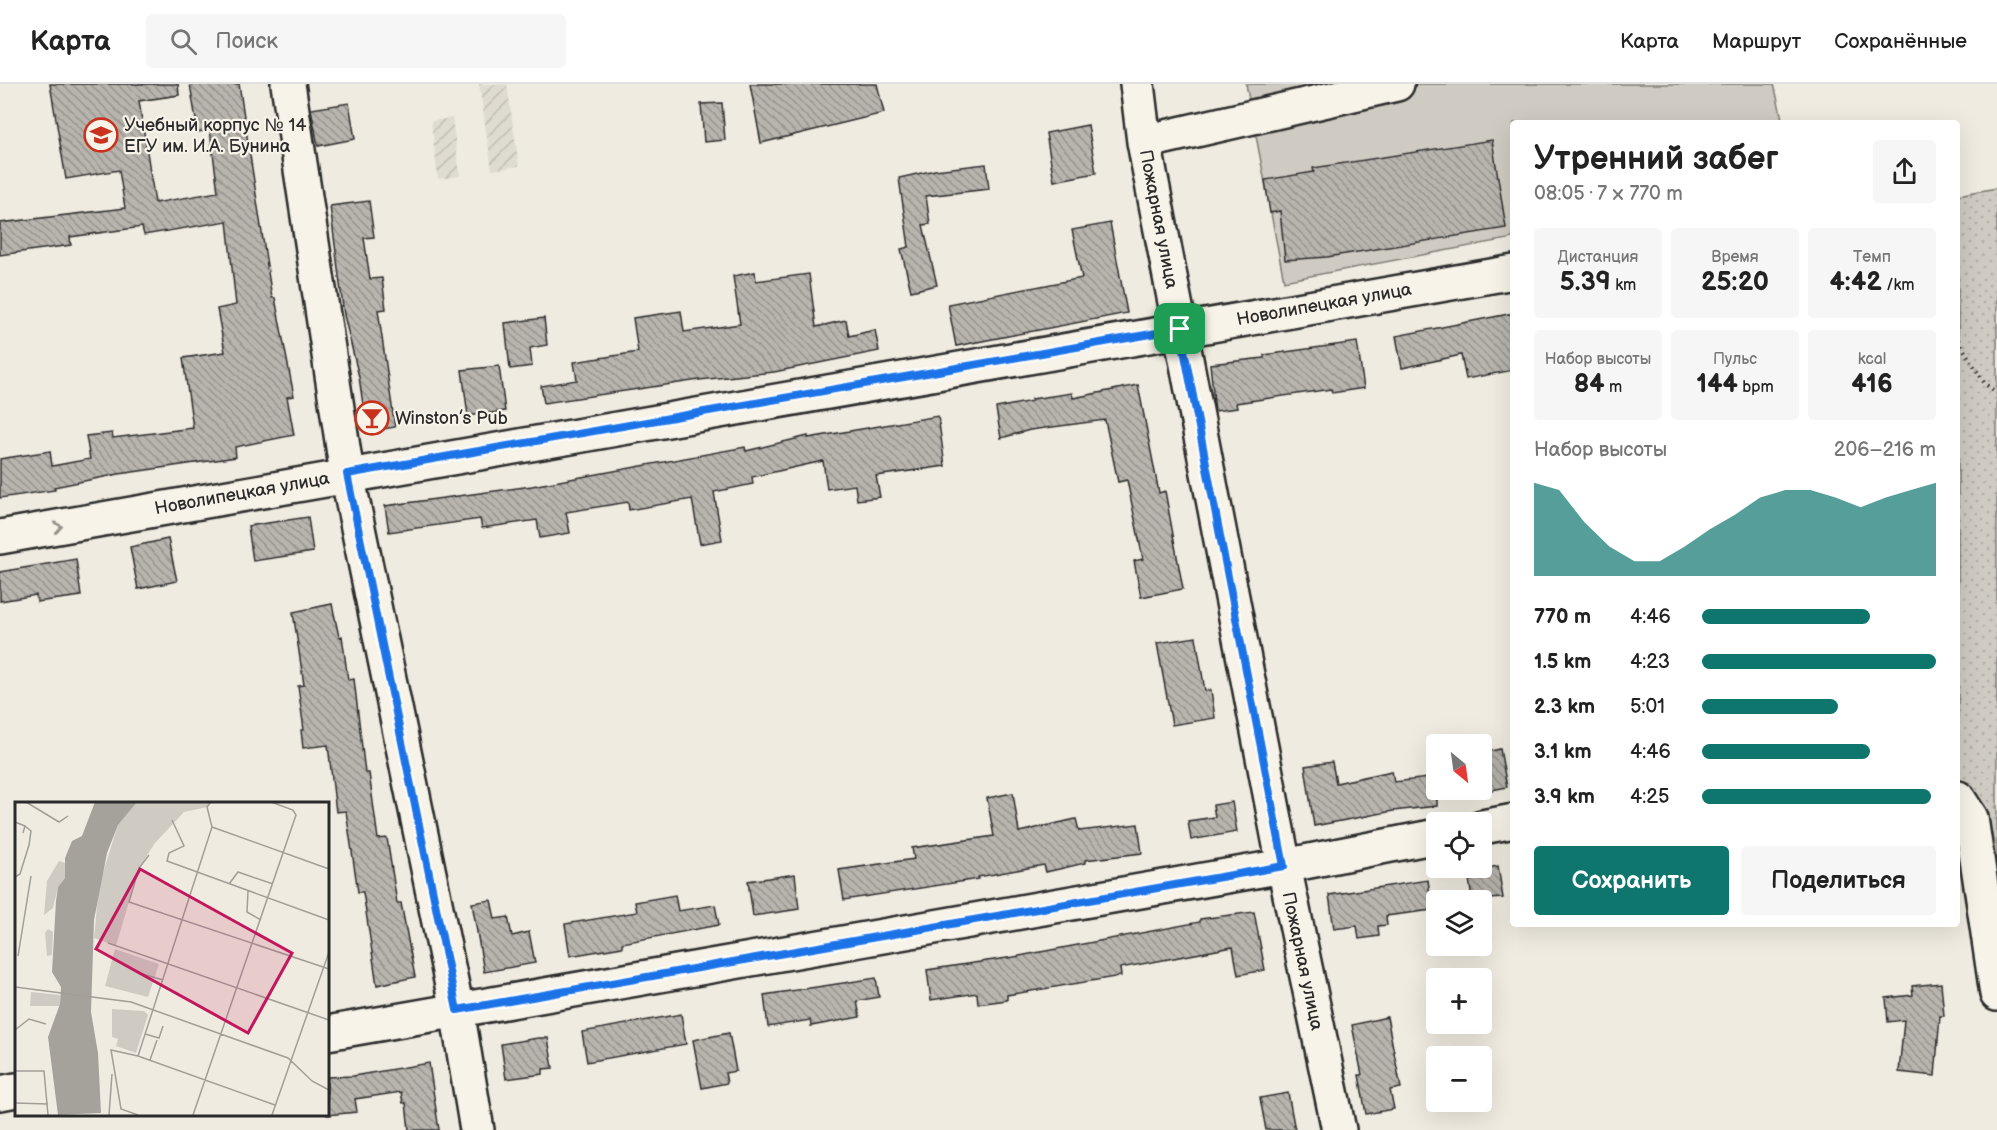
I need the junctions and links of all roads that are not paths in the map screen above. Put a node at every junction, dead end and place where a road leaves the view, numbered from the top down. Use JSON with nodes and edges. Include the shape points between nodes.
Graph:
{"nodes":[{"id":1,"x":288,"y":84,"type":"edge"},
{"id":2,"x":1137,"y":84,"type":"edge"},
{"id":3,"x":1397,"y":84,"type":"edge"},
{"id":4,"x":1144,"y":142,"type":"junction"},
{"id":5,"x":1510,"y":273,"type":"edge"},
{"id":6,"x":1180,"y":329,"type":"junction"},
{"id":7,"x":347,"y":474,"type":"junction"},
{"id":8,"x":0,"y":537,"type":"edge"},
{"id":9,"x":1960,"y":801,"type":"edge"},
{"id":10,"x":1510,"y":822,"type":"edge"},
{"id":11,"x":1492,"y":825,"type":"edge"},
{"id":12,"x":1426,"y":838,"type":"edge"},
{"id":13,"x":1284,"y":866,"type":"junction"},
{"id":14,"x":1997,"y":994,"type":"edge"},
{"id":15,"x":457,"y":1010,"type":"junction"},
{"id":16,"x":328,"y":1034,"type":"edge"},
{"id":17,"x":15,"y":1090,"type":"edge"},
{"id":18,"x":0,"y":1093,"type":"edge"},
{"id":19,"x":477,"y":1130,"type":"edge"},
{"id":20,"x":1339,"y":1130,"type":"edge"}],
"edges":[{"from":1,"to":7,"type":"street"},
{"from":2,"to":4,"type":"street","name":"Пожарная улица"},
{"from":3,"to":4,"type":"street"},
{"from":4,"to":6,"type":"street","name":"Пожарная улица"},
{"from":5,"to":6,"type":"street","name":"Новолипецкая улица"},
{"from":6,"to":7,"type":"street","name":"Новолипецкая улица"},
{"from":6,"to":13,"type":"street","name":"Пожарная улица"},
{"from":8,"to":7,"type":"street","name":"Новолипецкая улица","one_way":true},
{"from":7,"to":15,"type":"street"},
{"from":9,"to":14,"type":"street","via":[[1971,818]]},
{"from":10,"to":11,"type":"street"},
{"from":12,"to":13,"type":"street"},
{"from":13,"to":15,"type":"street"},
{"from":13,"to":20,"type":"street","name":"Пожарная улица"},
{"from":15,"to":16,"type":"street"},
{"from":15,"to":19,"type":"street"},
{"from":17,"to":18,"type":"street"}]}
